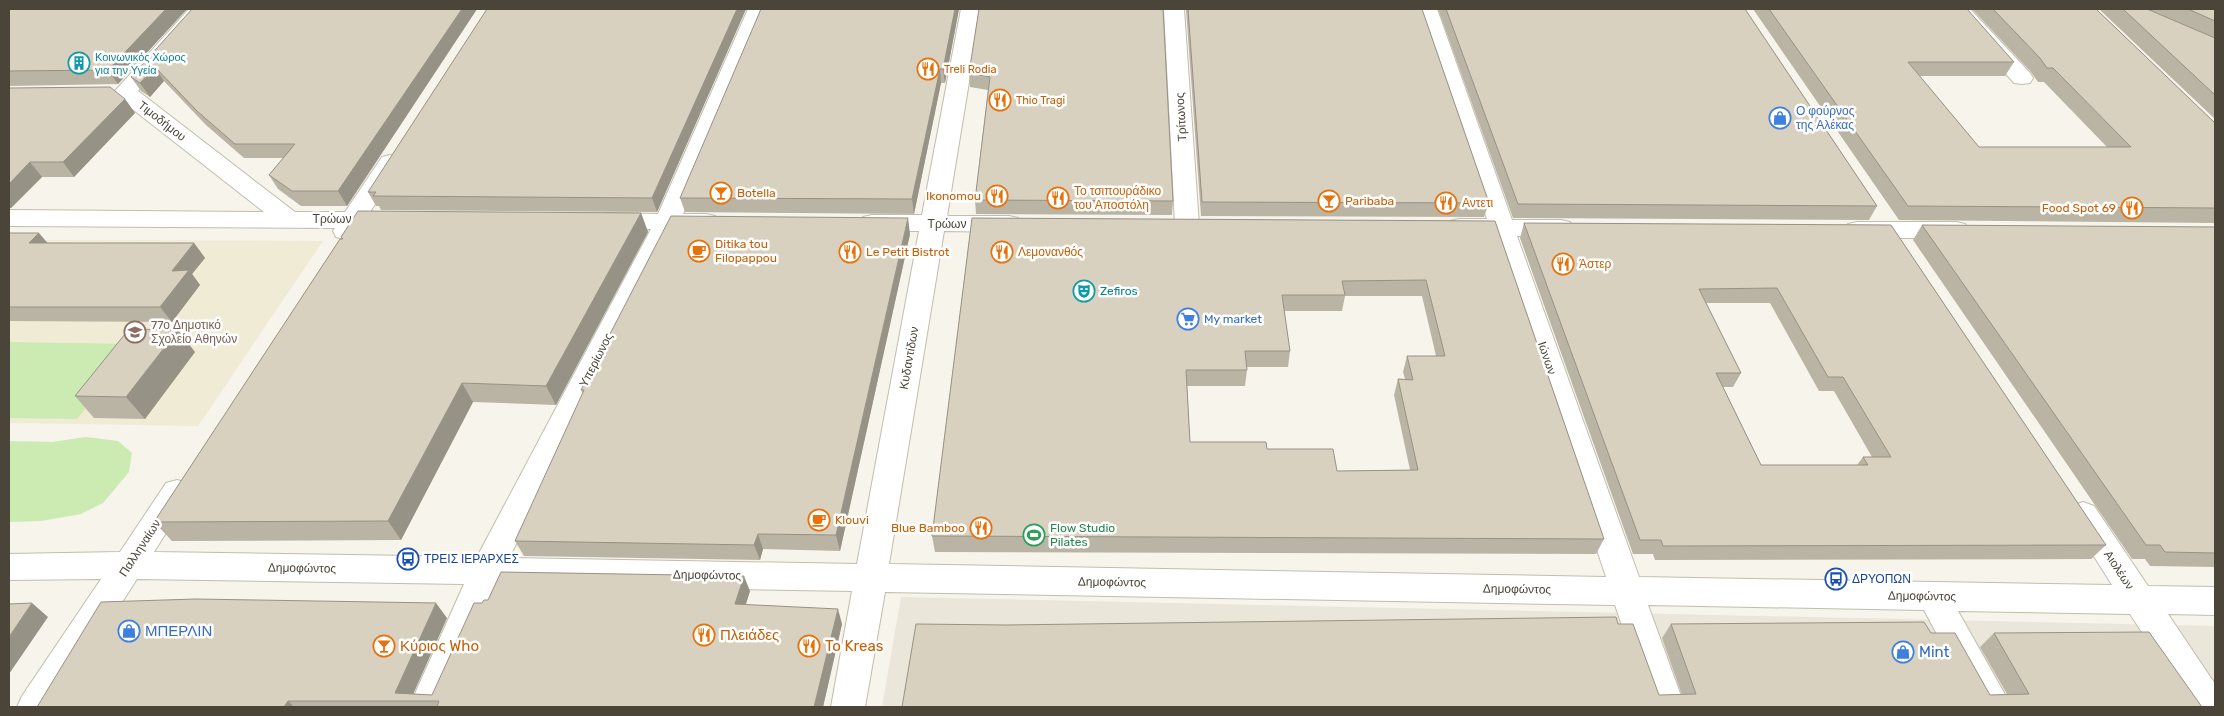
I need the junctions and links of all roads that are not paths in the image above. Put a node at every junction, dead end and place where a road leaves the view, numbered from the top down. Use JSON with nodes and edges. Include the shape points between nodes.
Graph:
{"nodes":[{"id":1,"x":200,"y":9,"type":"edge"},
{"id":2,"x":758,"y":9,"type":"edge"},
{"id":3,"x":971,"y":9,"type":"edge"},
{"id":4,"x":1174,"y":9,"type":"edge"},
{"id":5,"x":1427,"y":9,"type":"edge"},
{"id":6,"x":1959,"y":9,"type":"edge"},
{"id":7,"x":2022,"y":78,"type":"dead end"},
{"id":8,"x":401,"y":145,"type":"edge"},
{"id":9,"x":1874,"y":205,"type":"edge"},
{"id":10,"x":9,"y":218,"type":"edge"},
{"id":11,"x":289,"y":219,"type":"junction"},
{"id":12,"x":353,"y":220,"type":"junction"},
{"id":13,"x":412,"y":220,"type":"edge"},
{"id":14,"x":588,"y":221,"type":"edge"},
{"id":15,"x":667,"y":222,"type":"junction"},
{"id":16,"x":726,"y":222,"type":"edge"},
{"id":17,"x":853,"y":223,"type":"edge"},
{"id":18,"x":933,"y":224,"type":"junction"},
{"id":19,"x":1030,"y":224,"type":"edge"},
{"id":20,"x":1187,"y":225,"type":"edge"},
{"id":21,"x":1433,"y":227,"type":"edge"},
{"id":22,"x":1502,"y":228,"type":"junction"},
{"id":23,"x":1582,"y":228,"type":"edge"},
{"id":24,"x":1831,"y":230,"type":"edge"},
{"id":25,"x":1891,"y":230,"type":"junction"},
{"id":26,"x":1979,"y":230,"type":"edge"},
{"id":27,"x":331,"y":253,"type":"edge"},
{"id":28,"x":1908,"y":255,"type":"edge"},
{"id":29,"x":191,"y":469,"type":"edge"},
{"id":30,"x":2068,"y":493,"type":"edge"},
{"id":31,"x":129,"y":565,"type":"junction"},
{"id":32,"x":9,"y":567,"type":"edge"},
{"id":33,"x":486,"y":571,"type":"junction"},
{"id":34,"x":871,"y":577,"type":"junction"},
{"id":35,"x":1627,"y":591,"type":"junction"},
{"id":36,"x":1933,"y":596,"type":"junction"},
{"id":37,"x":2140,"y":600,"type":"junction"},
{"id":38,"x":2215,"y":601,"type":"edge"},
{"id":39,"x":34,"y":707,"type":"edge"},
{"id":40,"x":426,"y":707,"type":"edge"},
{"id":41,"x":848,"y":707,"type":"edge"},
{"id":42,"x":1667,"y":707,"type":"edge"},
{"id":43,"x":1994,"y":707,"type":"edge"},
{"id":44,"x":2211,"y":707,"type":"edge"}],
"edges":[{"from":1,"to":11,"type":"street","name":"Τιμοδήμου","via":[[115,92]]},
{"from":2,"to":15,"type":"street","name":"Υπερίωνος"},
{"from":3,"to":18,"type":"street","name":"Κυδαντίδων"},
{"from":4,"to":20,"type":"street","name":"Τρίτωνος"},
{"from":5,"to":22,"type":"street","name":"Ιώνων"},
{"from":6,"to":7,"type":"street"},
{"from":8,"to":12,"type":"street"},
{"from":9,"to":25,"type":"street"},
{"from":10,"to":11,"type":"street","name":"Τρώων"},
{"from":11,"to":12,"type":"street","name":"Τρώων"},
{"from":12,"to":13,"type":"street","name":"Τρώων"},
{"from":12,"to":27,"type":"street"},
{"from":14,"to":15,"type":"street"},
{"from":15,"to":16,"type":"street"},
{"from":15,"to":33,"type":"street","name":"Υπερίωνος"},
{"from":17,"to":18,"type":"street","name":"Τρώων"},
{"from":18,"to":19,"type":"street","name":"Τρώων"},
{"from":18,"to":34,"type":"street","name":"Κυδαντίδων"},
{"from":21,"to":22,"type":"street"},
{"from":22,"to":23,"type":"street"},
{"from":22,"to":35,"type":"street","name":"Ιώνων"},
{"from":24,"to":25,"type":"street"},
{"from":25,"to":26,"type":"street"},
{"from":25,"to":28,"type":"street"},
{"from":29,"to":31,"type":"street","name":"Παλληναίων"},
{"from":30,"to":37,"type":"street","name":"Αιολέων"},
{"from":31,"to":32,"type":"street","name":"Δημοφώντος"},
{"from":31,"to":33,"type":"street","name":"Δημοφώντος"},
{"from":31,"to":39,"type":"street","name":"Παλληναίων"},
{"from":33,"to":34,"type":"street","name":"Δημοφώντος"},
{"from":33,"to":40,"type":"street","name":"Υπερίωνος"},
{"from":34,"to":35,"type":"street","name":"Δημοφώντος"},
{"from":34,"to":41,"type":"street","name":"Κυδαντίδων"},
{"from":35,"to":36,"type":"street","name":"Δημοφώντος"},
{"from":35,"to":42,"type":"street","name":"Ιώνων"},
{"from":36,"to":37,"type":"street","name":"Δημοφώντος"},
{"from":36,"to":43,"type":"street"},
{"from":37,"to":38,"type":"street","name":"Δημοφώντος"},
{"from":37,"to":44,"type":"street","name":"Αιολέων"}]}
